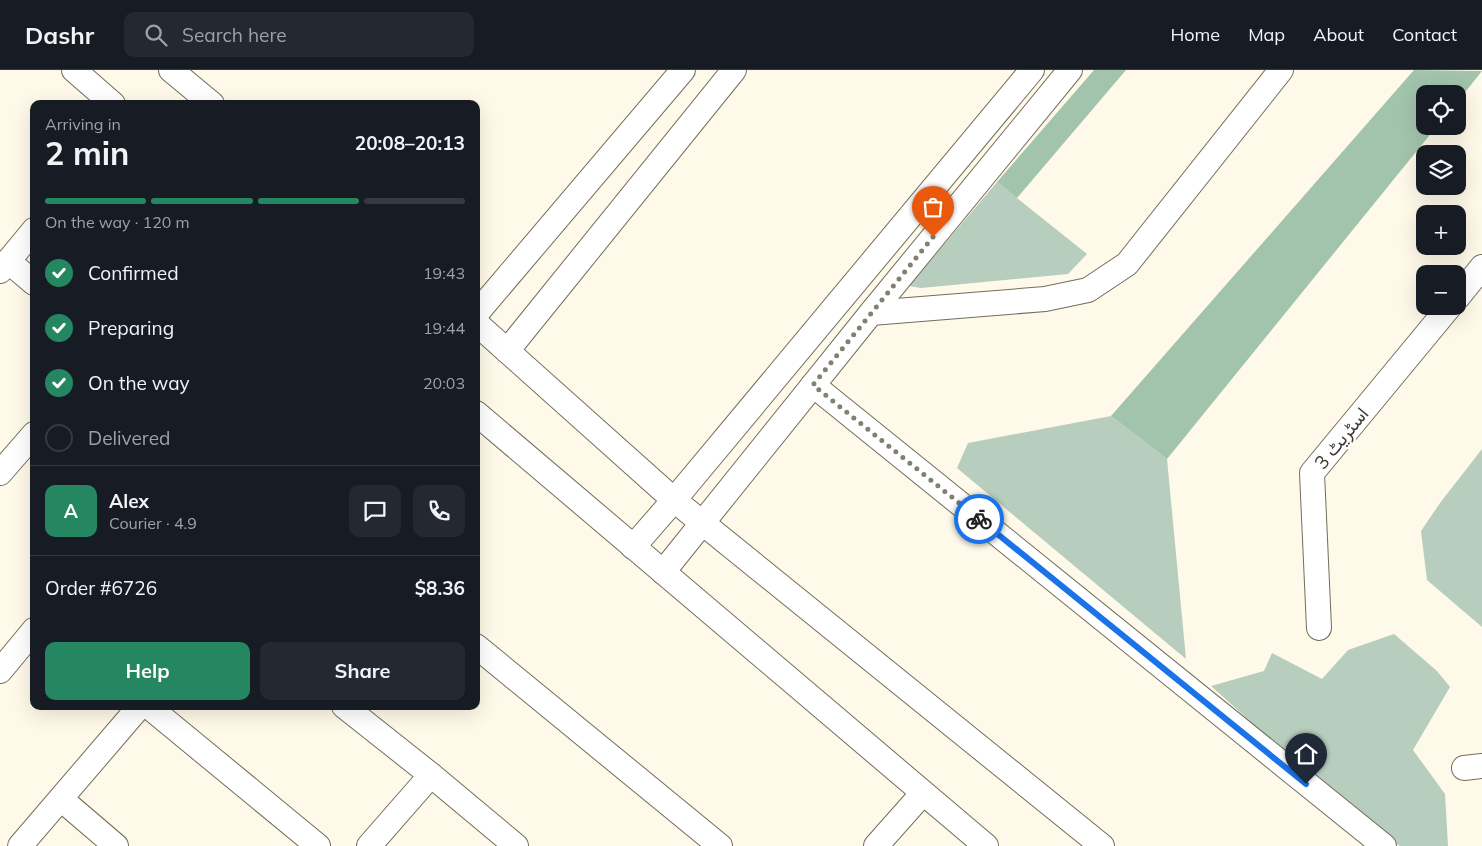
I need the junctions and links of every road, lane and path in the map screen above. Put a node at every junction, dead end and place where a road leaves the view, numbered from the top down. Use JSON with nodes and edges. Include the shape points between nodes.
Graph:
{"nodes":[{"id":1,"x":74,"y":70,"type":"edge"},
{"id":2,"x":171,"y":70,"type":"edge"},
{"id":3,"x":683,"y":70,"type":"edge"},
{"id":4,"x":734,"y":70,"type":"edge"},
{"id":5,"x":1032,"y":70,"type":"edge"},
{"id":6,"x":1070,"y":70,"type":"edge"},
{"id":7,"x":1281,"y":70,"type":"edge"},
{"id":8,"x":109,"y":100,"type":"edge"},
{"id":9,"x":207,"y":100,"type":"edge"},
{"id":10,"x":30,"y":235,"type":"edge"},
{"id":11,"x":4,"y":266,"type":"edge"},
{"id":12,"x":1482,"y":267,"type":"edge"},
{"id":13,"x":30,"y":281,"type":"edge"},
{"id":14,"x":1466,"y":287,"type":"edge"},
{"id":15,"x":480,"y":309,"type":"edge"},
{"id":16,"x":871,"y":313,"type":"junction"},
{"id":17,"x":1443,"y":315,"type":"edge"},
{"id":18,"x":480,"y":327,"type":"edge"},
{"id":19,"x":507,"y":351,"type":"junction"},
{"id":20,"x":813,"y":385,"type":"junction"},
{"id":21,"x":480,"y":416,"type":"edge"},
{"id":22,"x":30,"y":444,"type":"edge"},
{"id":23,"x":0,"y":473,"type":"edge"},
{"id":24,"x":674,"y":500,"type":"junction"},
{"id":25,"x":702,"y":523,"type":"junction"},
{"id":26,"x":633,"y":547,"type":"junction"},
{"id":27,"x":663,"y":572,"type":"junction"},
{"id":28,"x":1318,"y":628,"type":"dead end"},
{"id":29,"x":30,"y":635,"type":"edge"},
{"id":30,"x":480,"y":649,"type":"edge"},
{"id":31,"x":0,"y":671,"type":"edge"},
{"id":32,"x":137,"y":710,"type":"edge"},
{"id":33,"x":153,"y":710,"type":"edge"},
{"id":34,"x":349,"y":710,"type":"edge"},
{"id":35,"x":431,"y":775,"type":"junction"},
{"id":36,"x":923,"y":793,"type":"junction"},
{"id":37,"x":60,"y":799,"type":"junction"},
{"id":38,"x":711,"y":843,"type":"edge"},
{"id":39,"x":20,"y":846,"type":"edge"},
{"id":40,"x":116,"y":846,"type":"edge"},
{"id":41,"x":318,"y":846,"type":"edge"},
{"id":42,"x":369,"y":846,"type":"edge"},
{"id":43,"x":516,"y":846,"type":"edge"},
{"id":44,"x":876,"y":846,"type":"edge"},
{"id":45,"x":986,"y":846,"type":"edge"},
{"id":46,"x":1102,"y":846,"type":"edge"},
{"id":47,"x":1384,"y":846,"type":"edge"}],
"edges":[{"from":1,"to":8,"type":"street"},
{"from":2,"to":9,"type":"street"},
{"from":3,"to":15,"type":"street"},
{"from":4,"to":19,"type":"street"},
{"from":5,"to":24,"type":"street"},
{"from":6,"to":16,"type":"street"},
{"from":7,"to":16,"type":"street","via":[[1127,264],[1088,290],[1045,299]]},
{"from":10,"to":11,"type":"street"},
{"from":11,"to":13,"type":"street"},
{"from":12,"to":14,"type":"street"},
{"from":16,"to":20,"type":"street"},
{"from":17,"to":28,"type":"street","name":"اسٹریٹ 3","via":[[1312,473]]},
{"from":18,"to":19,"type":"street"},
{"from":19,"to":24,"type":"street"},
{"from":20,"to":25,"type":"street"},
{"from":20,"to":47,"type":"street"},
{"from":21,"to":26,"type":"street"},
{"from":22,"to":23,"type":"street"},
{"from":24,"to":25,"type":"street"},
{"from":24,"to":26,"type":"street"},
{"from":25,"to":27,"type":"street"},
{"from":25,"to":46,"type":"street"},
{"from":26,"to":27,"type":"street"},
{"from":27,"to":36,"type":"street"},
{"from":29,"to":31,"type":"street"},
{"from":30,"to":38,"type":"street"},
{"from":32,"to":37,"type":"street"},
{"from":33,"to":41,"type":"street"},
{"from":34,"to":35,"type":"street"},
{"from":35,"to":42,"type":"street"},
{"from":35,"to":43,"type":"street"},
{"from":36,"to":44,"type":"street"},
{"from":36,"to":45,"type":"street"},
{"from":37,"to":39,"type":"street"},
{"from":37,"to":40,"type":"street"}]}
